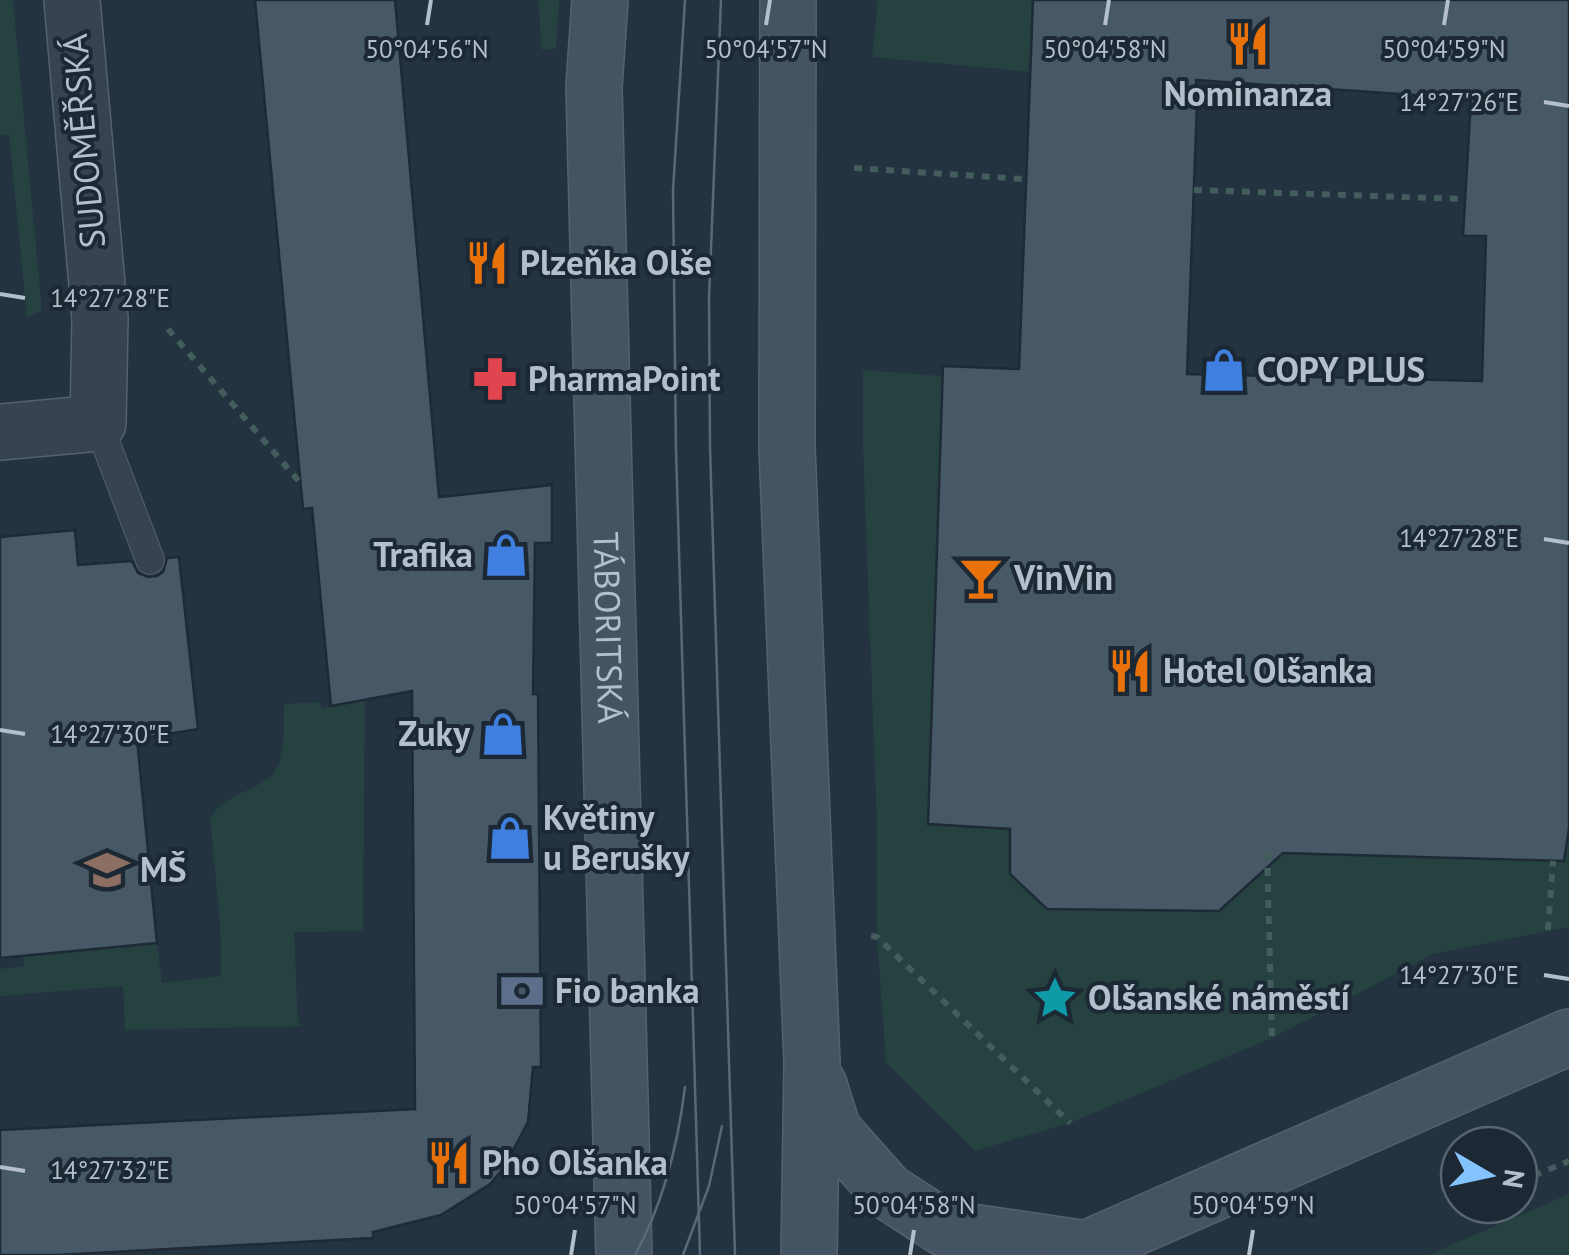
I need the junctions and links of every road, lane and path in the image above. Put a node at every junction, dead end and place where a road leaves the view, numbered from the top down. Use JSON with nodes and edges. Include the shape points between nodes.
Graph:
{"nodes":[{"id":1,"x":72,"y":0,"type":"edge"},
{"id":2,"x":600,"y":0,"type":"edge"},
{"id":3,"x":788,"y":0,"type":"edge"},
{"id":4,"x":851,"y":168,"type":"dead end"},
{"id":5,"x":1022,"y":179,"type":"dead end"},
{"id":6,"x":1194,"y":190,"type":"dead end"},
{"id":7,"x":1464,"y":199,"type":"dead end"},
{"id":8,"x":100,"y":319,"type":"junction"},
{"id":9,"x":98,"y":423,"type":"junction"},
{"id":10,"x":0,"y":432,"type":"edge"},
{"id":11,"x":302,"y":486,"type":"dead end"},
{"id":12,"x":150,"y":560,"type":"dead end"},
{"id":13,"x":1268,"y":852,"type":"dead end"},
{"id":14,"x":1553,"y":861,"type":"dead end"},
{"id":15,"x":1548,"y":930,"type":"dead end"},
{"id":16,"x":866,"y":935,"type":"dead end"},
{"id":17,"x":1569,"y":1037,"type":"edge"},
{"id":18,"x":1272,"y":1038,"type":"dead end"},
{"id":19,"x":812,"y":1063,"type":"junction"},
{"id":20,"x":1070,"y":1122,"type":"dead end"},
{"id":21,"x":1569,"y":1161,"type":"edge"},
{"id":22,"x":1539,"y":1174,"type":"edge"},
{"id":23,"x":1081,"y":1253,"type":"edge"},
{"id":24,"x":624,"y":1255,"type":"edge"},
{"id":25,"x":809,"y":1255,"type":"edge"}],
"edges":[{"from":1,"to":8,"type":"street","name":"SUDOMĚŘSKÁ"},
{"from":2,"to":24,"type":"street","name":"TÁBORITSKÁ","via":[[594,87]]},
{"from":3,"to":19,"type":"street","via":[[787,447]]},
{"from":4,"to":5,"type":"path"},
{"from":6,"to":7,"type":"path"},
{"from":8,"to":9,"type":"street","name":"SUDOMĚŘSKÁ"},
{"from":8,"to":11,"type":"path","via":[[154,312]]},
{"from":9,"to":10,"type":"street"},
{"from":9,"to":12,"type":"lane"},
{"from":13,"to":18,"type":"path"},
{"from":14,"to":15,"type":"path"},
{"from":16,"to":20,"type":"path","via":[[877,936]]},
{"from":17,"to":23,"type":"street"},
{"from":19,"to":23,"type":"street","via":[[833,1130],[887,1191],[944,1228]]},
{"from":19,"to":25,"type":"street"},
{"from":21,"to":22,"type":"path"}]}
